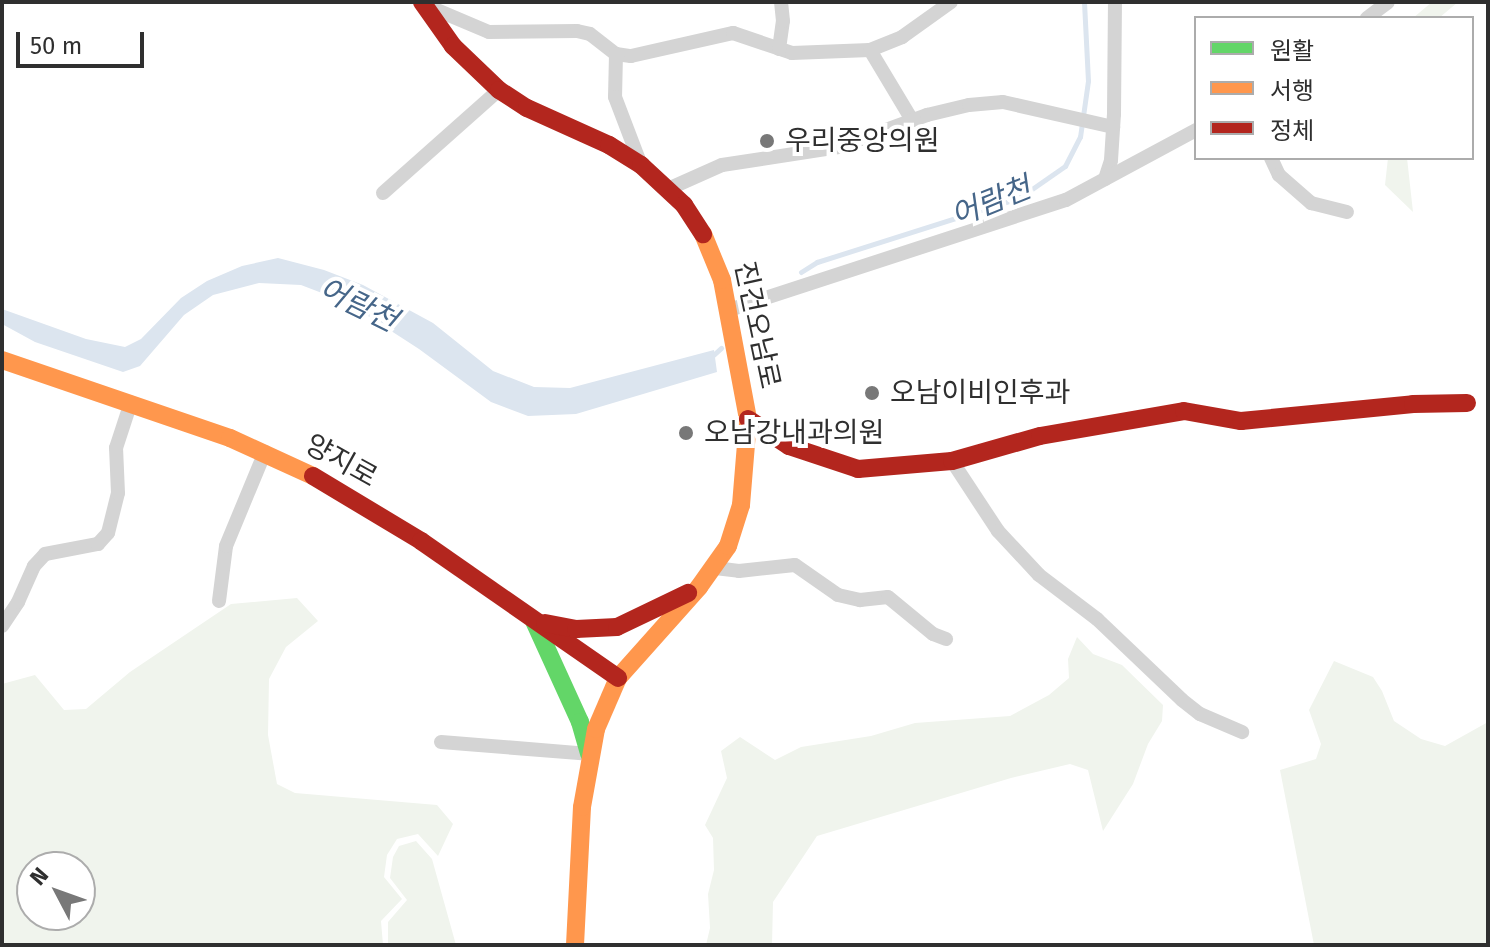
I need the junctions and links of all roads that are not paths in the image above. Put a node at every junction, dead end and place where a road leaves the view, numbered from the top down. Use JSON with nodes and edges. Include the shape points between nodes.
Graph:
{"nodes":[{"id":1,"x":781,"y":2,"type":"edge"},
{"id":2,"x":951,"y":2,"type":"edge"},
{"id":3,"x":1115,"y":2,"type":"edge"},
{"id":4,"x":1388,"y":2,"type":"edge"},
{"id":5,"x":423,"y":4,"type":"edge"},
{"id":6,"x":1370,"y":16,"type":"edge"},
{"id":7,"x":779,"y":49,"type":"junction"},
{"id":8,"x":870,"y":50,"type":"junction"},
{"id":9,"x":616,"y":54,"type":"junction"},
{"id":10,"x":499,"y":90,"type":"junction"},
{"id":11,"x":912,"y":120,"type":"junction"},
{"id":12,"x":1113,"y":127,"type":"junction"},
{"id":13,"x":1194,"y":131,"type":"edge"},
{"id":14,"x":1272,"y":160,"type":"edge"},
{"id":15,"x":641,"y":165,"type":"junction"},
{"id":16,"x":1105,"y":179,"type":"junction"},
{"id":17,"x":668,"y":189,"type":"junction"},
{"id":18,"x":383,"y":193,"type":"dead end"},
{"id":19,"x":1347,"y":212,"type":"dead end"},
{"id":20,"x":729,"y":310,"type":"junction"},
{"id":21,"x":2,"y":360,"type":"edge"},
{"id":22,"x":131,"y":402,"type":"junction"},
{"id":23,"x":1467,"y":403,"type":"dead end"},
{"id":24,"x":748,"y":419,"type":"junction"},
{"id":25,"x":265,"y":452,"type":"junction"},
{"id":26,"x":952,"y":461,"type":"junction"},
{"id":27,"x":715,"y":568,"type":"junction"},
{"id":28,"x":699,"y":587,"type":"junction"},
{"id":29,"x":219,"y":601,"type":"dead end"},
{"id":30,"x":534,"y":621,"type":"junction"},
{"id":31,"x":2,"y":626,"type":"edge"},
{"id":32,"x":946,"y":639,"type":"dead end"},
{"id":33,"x":618,"y":678,"type":"junction"},
{"id":34,"x":1242,"y":732,"type":"dead end"},
{"id":35,"x":441,"y":742,"type":"dead end"},
{"id":36,"x":589,"y":754,"type":"junction"},
{"id":37,"x":575,"y":945,"type":"edge"}],
"edges":[{"from":1,"to":7,"type":"street"},
{"from":2,"to":8,"type":"street","via":[[902,37]]},
{"from":3,"to":12,"type":"street"},
{"from":4,"to":6,"type":"street"},
{"from":5,"to":9,"type":"street","via":[[489,32],[590,34]]},
{"from":5,"to":10,"type":"street","name":"진건오남로","via":[[453,46]]},
{"from":7,"to":8,"type":"street","via":[[810,54]]},
{"from":7,"to":9,"type":"street","via":[[733,33],[648,53]]},
{"from":8,"to":11,"type":"street"},
{"from":9,"to":15,"type":"street","via":[[615,97]]},
{"from":10,"to":15,"type":"street","name":"진건오남로"},
{"from":10,"to":18,"type":"street"},
{"from":11,"to":12,"type":"street","via":[[1003,102]]},
{"from":11,"to":17,"type":"street","via":[[839,147],[722,165]]},
{"from":12,"to":16,"type":"street"},
{"from":13,"to":16,"type":"street"},
{"from":14,"to":19,"type":"street","via":[[1279,175],[1311,203]]},
{"from":15,"to":17,"type":"street","name":"진건오남로"},
{"from":16,"to":20,"type":"street","via":[[1066,200]]},
{"from":17,"to":20,"type":"street","name":"진건오남로","via":[[708,242]]},
{"from":20,"to":24,"type":"street","name":"진건오남로"},
{"from":21,"to":22,"type":"street","name":"양지로"},
{"from":22,"to":25,"type":"street","name":"양지로"},
{"from":22,"to":31,"type":"street","via":[[116,448],[118,493],[108,533],[98,544],[45,554]]},
{"from":23,"to":26,"type":"street","via":[[1241,421],[1184,411],[1040,436]]},
{"from":24,"to":26,"type":"street","via":[[789,446],[858,469]]},
{"from":24,"to":27,"type":"street","name":"진건오남로","via":[[741,505]]},
{"from":25,"to":29,"type":"street","via":[[226,546]]},
{"from":25,"to":30,"type":"street","name":"양지로","via":[[421,541]]},
{"from":26,"to":34,"type":"street","via":[[998,531],[1039,575],[1097,619],[1200,714]]},
{"from":27,"to":28,"type":"street","name":"진건오남로"},
{"from":27,"to":32,"type":"street","via":[[795,565],[838,595],[860,600],[888,597]]},
{"from":28,"to":30,"type":"street","via":[[617,627],[576,629]]},
{"from":28,"to":33,"type":"street","name":"진건오남로"},
{"from":30,"to":33,"type":"street","name":"양지로"},
{"from":30,"to":36,"type":"street"},
{"from":33,"to":36,"type":"street","name":"진건오남로"},
{"from":35,"to":36,"type":"street"},
{"from":36,"to":37,"type":"street","name":"진건오남로"}]}
